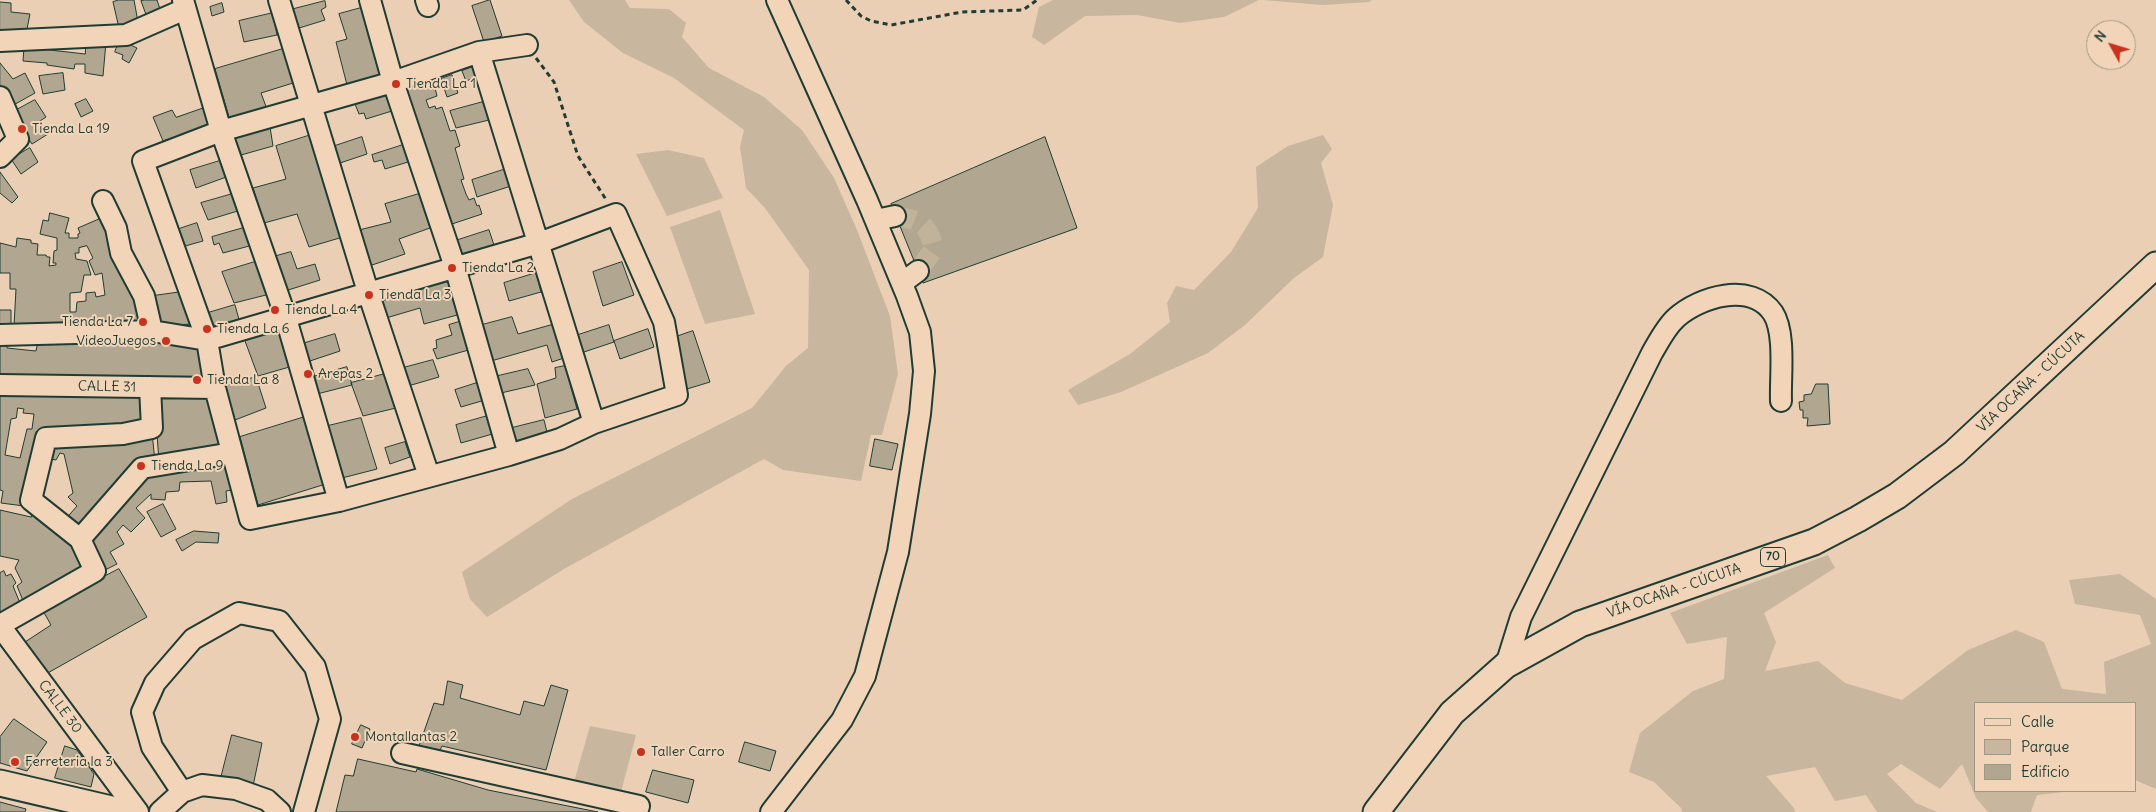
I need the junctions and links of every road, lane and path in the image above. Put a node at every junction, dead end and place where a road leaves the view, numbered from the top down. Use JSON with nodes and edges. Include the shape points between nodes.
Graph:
{"nodes":[{"id":1,"x":279,"y":0,"type":"edge"},
{"id":2,"x":370,"y":0,"type":"edge"},
{"id":3,"x":777,"y":0,"type":"edge"},
{"id":4,"x":846,"y":0,"type":"edge"},
{"id":5,"x":1037,"y":0,"type":"edge"},
{"id":6,"x":184,"y":4,"type":"edge"},
{"id":7,"x":0,"y":41,"type":"edge"},
{"id":8,"x":527,"y":45,"type":"joint"},
{"id":9,"x":479,"y":52,"type":"junction"},
{"id":10,"x":393,"y":82,"type":"junction"},
{"id":11,"x":0,"y":97,"type":"edge"},
{"id":12,"x":312,"y":106,"type":"junction"},
{"id":13,"x":221,"y":131,"type":"junction"},
{"id":14,"x":0,"y":157,"type":"edge"},
{"id":15,"x":103,"y":201,"type":"dead end"},
{"id":16,"x":616,"y":214,"type":"junction"},
{"id":17,"x":896,"y":216,"type":"tunnel mouth"},
{"id":18,"x":876,"y":220,"type":"junction"},
{"id":19,"x":539,"y":243,"type":"junction"},
{"id":20,"x":2156,"y":265,"type":"edge"},
{"id":21,"x":455,"y":268,"type":"junction"},
{"id":22,"x":918,"y":271,"type":"tunnel mouth"},
{"id":23,"x":902,"y":283,"type":"junction"},
{"id":24,"x":368,"y":292,"type":"junction"},
{"id":25,"x":286,"y":316,"type":"junction"},
{"id":26,"x":152,"y":330,"type":"junction"},
{"id":27,"x":0,"y":335,"type":"edge"},
{"id":28,"x":207,"y":340,"type":"junction"},
{"id":29,"x":0,"y":386,"type":"edge"},
{"id":30,"x":150,"y":387,"type":"junction"},
{"id":31,"x":215,"y":388,"type":"junction"},
{"id":32,"x":1780,"y":401,"type":"dead end"},
{"id":33,"x":594,"y":423,"type":"junction"},
{"id":34,"x":232,"y":453,"type":"junction"},
{"id":35,"x":509,"y":455,"type":"junction"},
{"id":36,"x":429,"y":476,"type":"junction"},
{"id":37,"x":339,"y":501,"type":"junction"},
{"id":38,"x":80,"y":539,"type":"junction"},
{"id":39,"x":0,"y":626,"type":"edge"},
{"id":40,"x":1506,"y":665,"type":"junction"},
{"id":41,"x":402,"y":753,"type":"dead end"},
{"id":42,"x":0,"y":783,"type":"edge"},
{"id":43,"x":182,"y":792,"type":"junction"},
{"id":44,"x":124,"y":812,"type":"edge"},
{"id":45,"x":138,"y":812,"type":"edge"},
{"id":46,"x":160,"y":812,"type":"edge"},
{"id":47,"x":280,"y":812,"type":"edge"},
{"id":48,"x":304,"y":812,"type":"edge"},
{"id":49,"x":637,"y":812,"type":"edge"},
{"id":50,"x":771,"y":812,"type":"edge"},
{"id":51,"x":1376,"y":812,"type":"edge"}],
"edges":[{"from":1,"to":12,"type":"street"},
{"from":2,"to":10,"type":"street"},
{"from":3,"to":18,"type":"street"},
{"from":4,"to":5,"type":"path","via":[[866,19],[891,25],[962,12],[1023,10]]},
{"from":6,"to":7,"type":"street","via":[[126,35]]},
{"from":6,"to":13,"type":"street"},
{"from":8,"to":9,"type":"street"},
{"from":8,"to":16,"type":"path","via":[[554,82],[578,156]]},
{"from":9,"to":10,"type":"street"},
{"from":9,"to":19,"type":"street"},
{"from":10,"to":12,"type":"street"},
{"from":10,"to":21,"type":"street"},
{"from":11,"to":14,"type":"street","via":[[18,139]]},
{"from":12,"to":13,"type":"street"},
{"from":12,"to":24,"type":"street"},
{"from":13,"to":25,"type":"street"},
{"from":13,"to":28,"type":"street","via":[[143,161]]},
{"from":15,"to":26,"type":"street","via":[[116,228],[121,253],[144,296]]},
{"from":16,"to":19,"type":"street"},
{"from":16,"to":33,"type":"street","via":[[664,322],[677,395]]},
{"from":17,"to":18,"type":"street"},
{"from":18,"to":23,"type":"street"},
{"from":19,"to":21,"type":"street"},
{"from":19,"to":33,"type":"street"},
{"from":20,"to":40,"type":"main road","name":"VÍA OCAÑA - CÚCUTA","number":"70","via":[[1954,453],[1897,496],[1814,542],[1580,624]]},
{"from":21,"to":24,"type":"street"},
{"from":21,"to":35,"type":"street"},
{"from":22,"to":23,"type":"street"},
{"from":23,"to":50,"type":"street","via":[[920,332],[924,371],[898,552],[865,676],[842,720]]},
{"from":24,"to":25,"type":"street"},
{"from":24,"to":36,"type":"street"},
{"from":25,"to":28,"type":"street"},
{"from":25,"to":37,"type":"street"},
{"from":26,"to":27,"type":"street"},
{"from":26,"to":28,"type":"street"},
{"from":28,"to":31,"type":"street"},
{"from":29,"to":30,"type":"street","name":"CALLE 31"},
{"from":30,"to":31,"type":"street","name":"CALLE 31"},
{"from":30,"to":38,"type":"street","via":[[152,428],[123,434],[46,438],[30,500]]},
{"from":31,"to":34,"type":"street"},
{"from":32,"to":40,"type":"street","via":[[1780,338],[1777,322],[1766,306],[1749,296],[1724,295],[1697,304],[1674,320],[1652,353],[1525,608]]},
{"from":33,"to":35,"type":"street","via":[[560,439]]},
{"from":34,"to":37,"type":"street","via":[[250,519]]},
{"from":34,"to":38,"type":"street","via":[[142,468]]},
{"from":35,"to":36,"type":"street"},
{"from":36,"to":37,"type":"street"},
{"from":38,"to":39,"type":"street","via":[[95,571]]},
{"from":39,"to":45,"type":"street","name":"CALLE 30"},
{"from":40,"to":51,"type":"main road","name":"VÍA OCAÑA - CÚCUTA","number":"70","via":[[1452,713]]},
{"from":41,"to":49,"type":"street","via":[[639,806]]},
{"from":42,"to":44,"type":"main road"},
{"from":43,"to":46,"type":"street"},
{"from":43,"to":47,"type":"street","via":[[202,785],[236,789],[267,800]]},
{"from":43,"to":48,"type":"street","via":[[152,747],[142,712],[155,683],[193,639],[239,613],[279,621],[315,667],[330,719]]}]}
